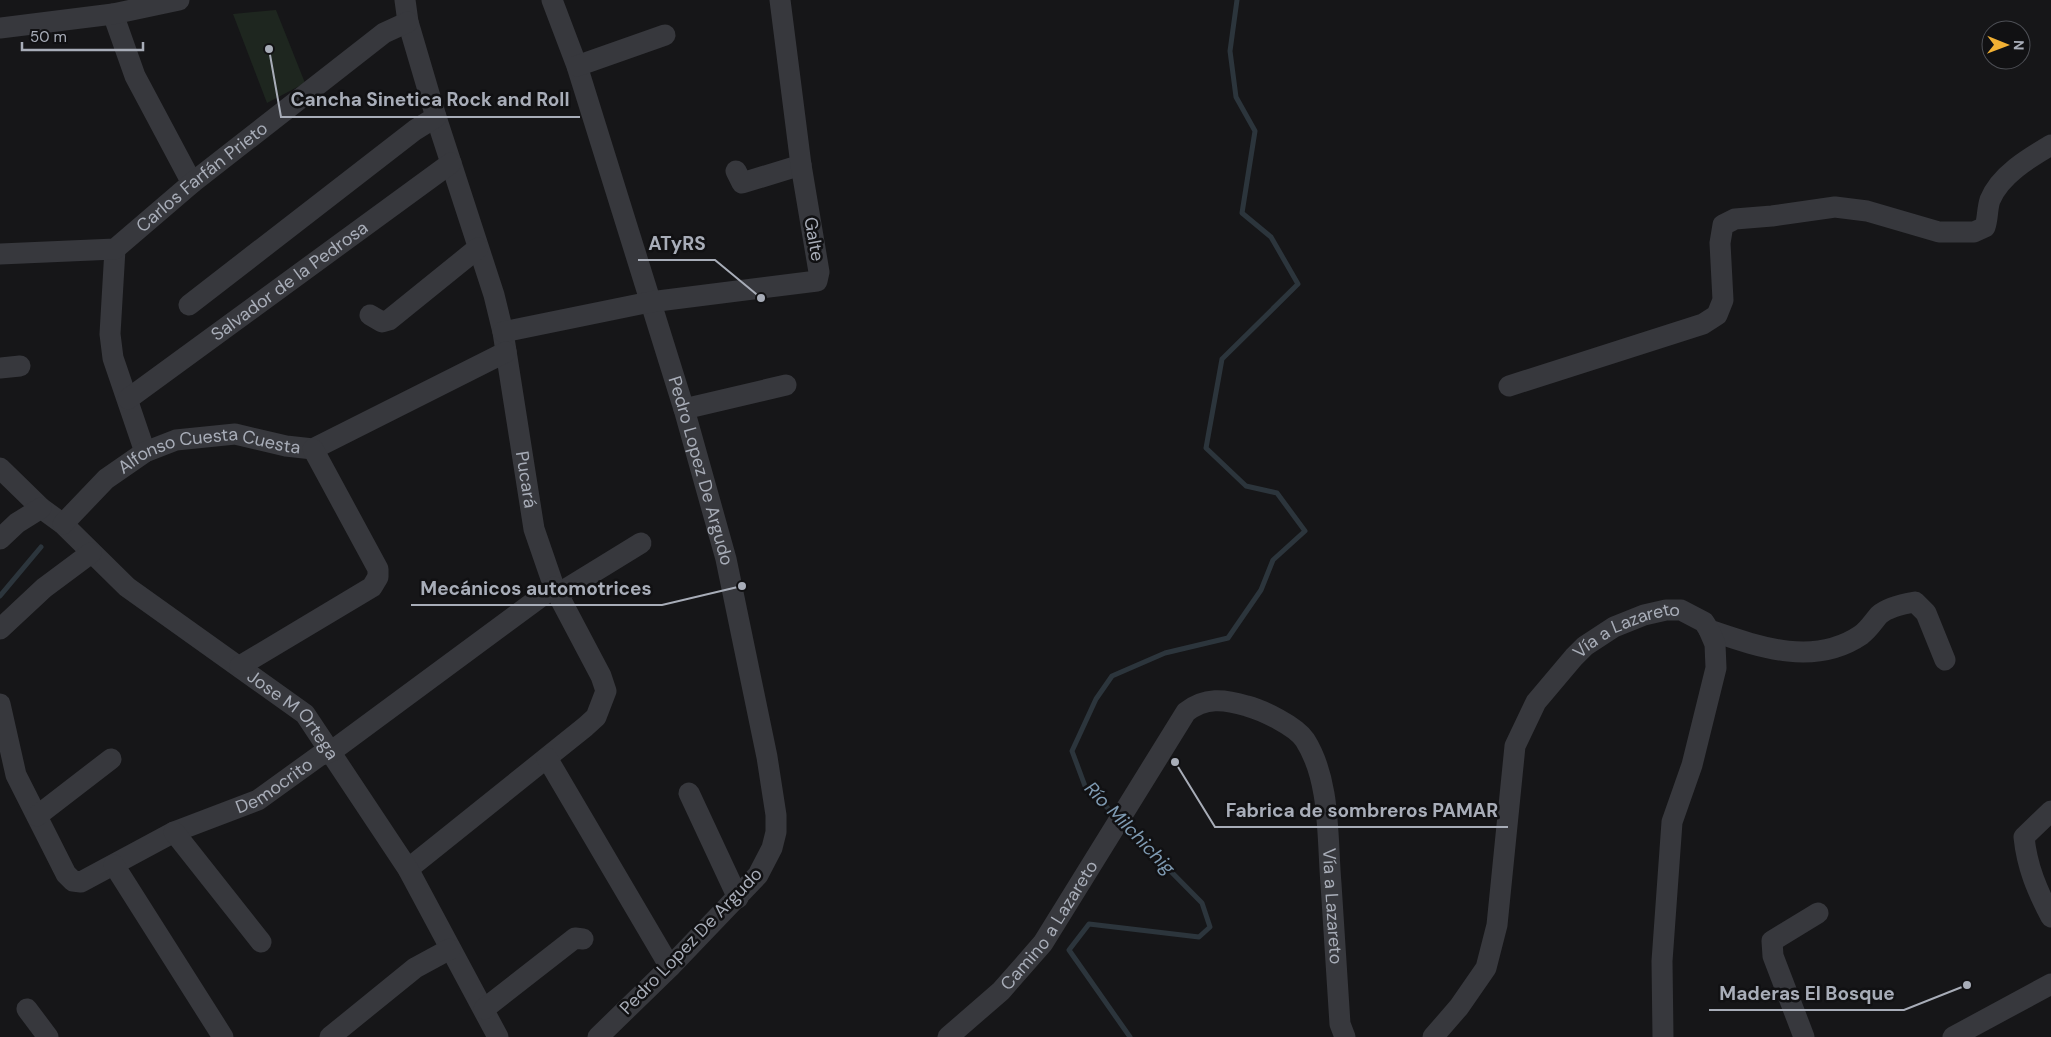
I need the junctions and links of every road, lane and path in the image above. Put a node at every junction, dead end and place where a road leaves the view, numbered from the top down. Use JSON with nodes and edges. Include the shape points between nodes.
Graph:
{"nodes":[{"id":1,"x":179,"y":0,"type":"edge"},
{"id":2,"x":405,"y":0,"type":"edge"},
{"id":3,"x":552,"y":0,"type":"edge"},
{"id":4,"x":780,"y":0,"type":"edge"},
{"id":5,"x":113,"y":14,"type":"junction"},
{"id":6,"x":408,"y":22,"type":"junction"},
{"id":7,"x":0,"y":28,"type":"edge"},
{"id":8,"x":665,"y":35,"type":"dead end"},
{"id":9,"x":577,"y":66,"type":"junction"},
{"id":10,"x":436,"y":117,"type":"junction"},
{"id":11,"x":2051,"y":145,"type":"edge"},
{"id":12,"x":451,"y":163,"type":"junction"},
{"id":13,"x":801,"y":165,"type":"junction"},
{"id":14,"x":736,"y":171,"type":"dead end"},
{"id":15,"x":192,"y":183,"type":"junction"},
{"id":16,"x":478,"y":248,"type":"junction"},
{"id":17,"x":115,"y":249,"type":"junction"},
{"id":18,"x":0,"y":254,"type":"edge"},
{"id":19,"x":650,"y":302,"type":"junction"},
{"id":20,"x":188,"y":305,"type":"dead end"},
{"id":21,"x":370,"y":315,"type":"dead end"},
{"id":22,"x":505,"y":342,"type":"junction"},
{"id":23,"x":786,"y":385,"type":"dead end"},
{"id":24,"x":1509,"y":386,"type":"dead end"},
{"id":25,"x":128,"y":399,"type":"junction"},
{"id":26,"x":684,"y":409,"type":"junction"},
{"id":27,"x":313,"y":448,"type":"junction"},
{"id":28,"x":146,"y":452,"type":"junction"},
{"id":29,"x":0,"y":468,"type":"edge"},
{"id":30,"x":41,"y":508,"type":"junction"},
{"id":31,"x":63,"y":524,"type":"junction"},
{"id":32,"x":0,"y":539,"type":"edge"},
{"id":33,"x":641,"y":543,"type":"dead end"},
{"id":34,"x":91,"y":553,"type":"junction"},
{"id":35,"x":556,"y":591,"type":"junction"},
{"id":36,"x":0,"y":629,"type":"edge"},
{"id":37,"x":1710,"y":630,"type":"junction"},
{"id":38,"x":1945,"y":660,"type":"dead end"},
{"id":39,"x":240,"y":666,"type":"junction"},
{"id":40,"x":0,"y":704,"type":"edge"},
{"id":41,"x":332,"y":751,"type":"junction"},
{"id":42,"x":547,"y":758,"type":"junction"},
{"id":43,"x":110,"y":759,"type":"dead end"},
{"id":44,"x":689,"y":793,"type":"dead end"},
{"id":45,"x":1134,"y":798,"type":"joint"},
{"id":46,"x":2051,"y":811,"type":"edge"},
{"id":47,"x":37,"y":816,"type":"junction"},
{"id":48,"x":174,"y":832,"type":"junction"},
{"id":49,"x":114,"y":865,"type":"junction"},
{"id":50,"x":408,"y":869,"type":"junction"},
{"id":51,"x":738,"y":898,"type":"junction"},
{"id":52,"x":1818,"y":913,"type":"dead end"},
{"id":53,"x":2051,"y":917,"type":"edge"},
{"id":54,"x":583,"y":939,"type":"dead end"},
{"id":55,"x":261,"y":942,"type":"dead end"},
{"id":56,"x":450,"y":949,"type":"junction"},
{"id":57,"x":670,"y":967,"type":"junction"},
{"id":58,"x":2051,"y":984,"type":"edge"},
{"id":59,"x":27,"y":1009,"type":"dead end"},
{"id":60,"x":484,"y":1009,"type":"junction"},
{"id":61,"x":1981,"y":1033,"type":"edge"},
{"id":62,"x":48,"y":1037,"type":"edge"},
{"id":63,"x":223,"y":1037,"type":"edge"},
{"id":64,"x":330,"y":1037,"type":"edge"},
{"id":65,"x":498,"y":1037,"type":"edge"},
{"id":66,"x":598,"y":1037,"type":"edge"},
{"id":67,"x":948,"y":1037,"type":"edge"},
{"id":68,"x":1345,"y":1037,"type":"edge"},
{"id":69,"x":1433,"y":1037,"type":"edge"},
{"id":70,"x":1663,"y":1037,"type":"edge"},
{"id":71,"x":1804,"y":1037,"type":"edge"},
{"id":72,"x":1953,"y":1037,"type":"edge"}],
"edges":[{"from":1,"to":5,"type":"street"},
{"from":2,"to":6,"type":"street","name":"Pucará"},
{"from":3,"to":9,"type":"street","name":"Pedro Lopez De Argudo"},
{"from":4,"to":13,"type":"street","name":"Galte"},
{"from":5,"to":7,"type":"street"},
{"from":5,"to":15,"type":"street","via":[[135,76]]},
{"from":6,"to":10,"type":"street","name":"Pucará"},
{"from":6,"to":15,"type":"street","name":"Carlos Farfán Prieto","via":[[384,33]]},
{"from":8,"to":9,"type":"street"},
{"from":9,"to":19,"type":"street","name":"Pedro Lopez De Argudo"},
{"from":10,"to":12,"type":"street","name":"Pucará"},
{"from":10,"to":20,"type":"street"},
{"from":11,"to":24,"type":"street","via":[[2021,163],[2005,180],[1990,201],[1985,227],[1974,232],[1940,232],[1867,211],[1835,206],[1736,219],[1723,225],[1720,243],[1723,300],[1717,315],[1703,324]]},
{"from":12,"to":16,"type":"street","name":"Pucará"},
{"from":12,"to":25,"type":"street","name":"Salvador de la Pedrosa"},
{"from":13,"to":14,"type":"street","via":[[742,183]]},
{"from":13,"to":19,"type":"street","name":"Galte","via":[[819,272],[817,281]]},
{"from":15,"to":17,"type":"street","name":"Carlos Farfán Prieto"},
{"from":16,"to":21,"type":"street","via":[[389,320],[382,322]]},
{"from":16,"to":22,"type":"street","name":"Pucará"},
{"from":17,"to":18,"type":"street"},
{"from":17,"to":25,"type":"street","via":[[110,334],[113,358]]},
{"from":19,"to":22,"type":"street","name":"Galte"},
{"from":19,"to":26,"type":"street","name":"Pedro Lopez De Argudo"},
{"from":22,"to":27,"type":"street","name":"Alfonso Cuesta Cuesta"},
{"from":22,"to":35,"type":"street","name":"Pucará","via":[[534,529]]},
{"from":23,"to":26,"type":"street"},
{"from":25,"to":28,"type":"street"},
{"from":26,"to":51,"type":"street","name":"Pedro Lopez De Argudo","via":[[726,559],[776,815],[776,832],[768,858]]},
{"from":27,"to":28,"type":"street","name":"Alfonso Cuesta Cuesta","via":[[286,446],[235,434],[176,440]]},
{"from":27,"to":39,"type":"street","via":[[378,569],[378,577],[372,588]]},
{"from":28,"to":31,"type":"street","name":"Alfonso Cuesta Cuesta","via":[[106,479]]},
{"from":29,"to":30,"type":"street","name":"Jose M Ortega"},
{"from":30,"to":31,"type":"street","name":"Jose M Ortega"},
{"from":30,"to":32,"type":"street","via":[[17,523]]},
{"from":31,"to":34,"type":"street","name":"Jose M Ortega"},
{"from":33,"to":35,"type":"street","name":"Democrito"},
{"from":34,"to":36,"type":"street","via":[[44,588]]},
{"from":34,"to":39,"type":"street","name":"Jose M Ortega","via":[[127,587]]},
{"from":35,"to":41,"type":"street","name":"Democrito"},
{"from":35,"to":42,"type":"street","name":"Pucará","via":[[606,691],[596,717]]},
{"from":37,"to":38,"type":"street","via":[[1788,652],[1816,653],[1852,641],[1881,614],[1900,604],[1915,602],[1926,613]]},
{"from":37,"to":69,"type":"street","name":"Vía a Lazareto","via":[[1704,622],[1681,610],[1658,612],[1623,622],[1585,646],[1536,702],[1515,746],[1497,925],[1486,968]]},
{"from":37,"to":70,"type":"street","name":"Vía a Lazareto","via":[[1715,644],[1716,668],[1692,765],[1672,822],[1662,961]]},
{"from":39,"to":41,"type":"street","name":"Jose M Ortega","via":[[305,714]]},
{"from":40,"to":47,"type":"street","via":[[16,775]]},
{"from":41,"to":48,"type":"street","name":"Democrito","via":[[319,756],[258,800]]},
{"from":41,"to":50,"type":"street","name":"Jose M Ortega"},
{"from":42,"to":50,"type":"street","name":"Pucará"},
{"from":42,"to":57,"type":"street"},
{"from":43,"to":47,"type":"street"},
{"from":44,"to":51,"type":"street"},
{"from":45,"to":67,"type":"street","name":"Camino a Lazareto","via":[[1043,943],[1001,991]]},
{"from":45,"to":68,"type":"street","name":"Vía a Lazareto","via":[[1186,712],[1196,704],[1227,700],[1252,707],[1279,720],[1305,739],[1317,764],[1325,809],[1340,1024]]},
{"from":46,"to":53,"type":"street","via":[[2024,837],[2026,859]]},
{"from":47,"to":49,"type":"street","name":"Democrito","via":[[66,874],[73,881],[81,882]]},
{"from":48,"to":49,"type":"street","name":"Democrito"},
{"from":48,"to":55,"type":"street"},
{"from":49,"to":63,"type":"street"},
{"from":50,"to":56,"type":"street","name":"Jose M Ortega"},
{"from":51,"to":57,"type":"street","name":"Pedro Lopez De Argudo"},
{"from":52,"to":71,"type":"street","via":[[1772,941],[1772,956]]},
{"from":54,"to":60,"type":"street","via":[[575,938]]},
{"from":56,"to":60,"type":"street","name":"Jose M Ortega"},
{"from":56,"to":64,"type":"street","via":[[415,968]]},
{"from":57,"to":66,"type":"street","name":"Pedro Lopez De Argudo"},
{"from":58,"to":61,"type":"street"},
{"from":59,"to":62,"type":"street"},
{"from":60,"to":65,"type":"street","name":"Jose M Ortega"},
{"from":61,"to":72,"type":"street"}]}
